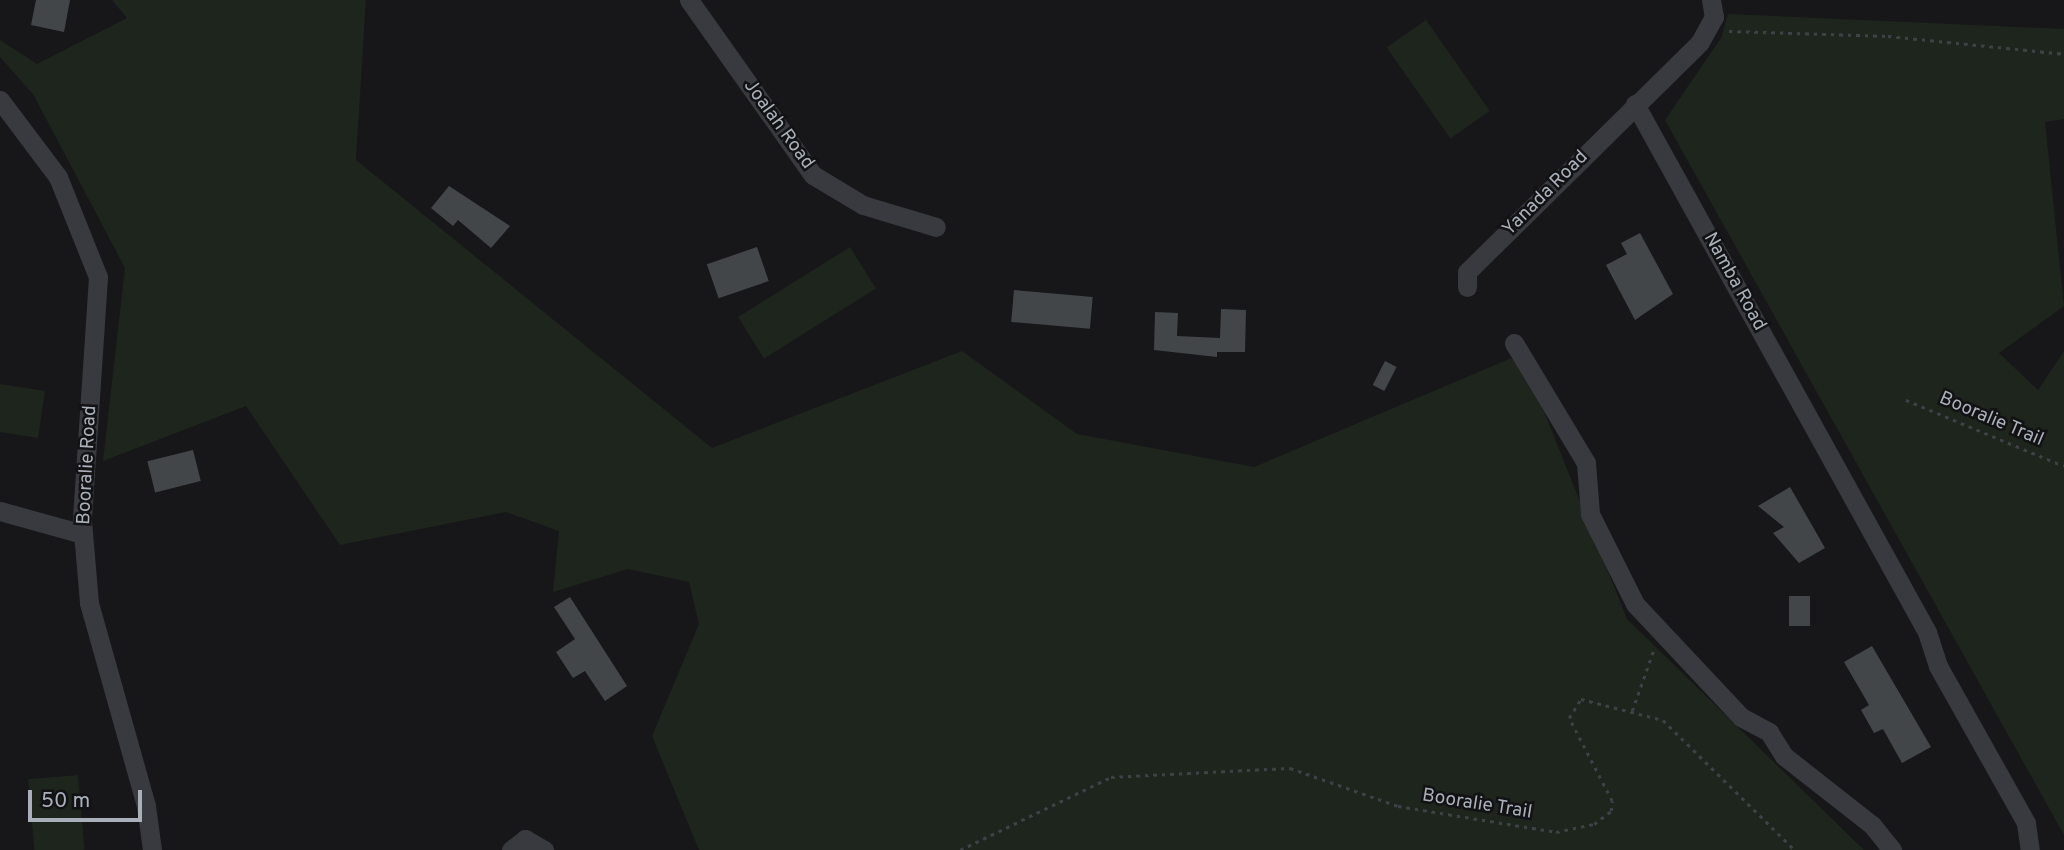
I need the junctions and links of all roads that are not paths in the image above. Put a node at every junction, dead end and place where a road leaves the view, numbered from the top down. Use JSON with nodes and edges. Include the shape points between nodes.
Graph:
{"nodes":[{"id":1,"x":689,"y":0,"type":"edge"},
{"id":2,"x":1712,"y":0,"type":"edge"},
{"id":3,"x":0,"y":100,"type":"edge"},
{"id":4,"x":1635,"y":104,"type":"junction"},
{"id":5,"x":936,"y":227,"type":"dead end"},
{"id":6,"x":1466,"y":287,"type":"dead end"},
{"id":7,"x":1514,"y":343,"type":"dead end"},
{"id":8,"x":0,"y":511,"type":"edge"},
{"id":9,"x":83,"y":534,"type":"junction"},
{"id":10,"x":152,"y":850,"type":"edge"},
{"id":11,"x":511,"y":850,"type":"edge"},
{"id":12,"x":544,"y":850,"type":"edge"},
{"id":13,"x":1892,"y":850,"type":"edge"},
{"id":14,"x":2030,"y":850,"type":"edge"}],
"edges":[{"from":1,"to":5,"type":"street","name":"Joalah Road","via":[[813,175],[863,205]]},
{"from":2,"to":4,"type":"street","via":[[1708,32]]},
{"from":3,"to":9,"type":"street","name":"Booralie Road","via":[[58,177],[98,277]]},
{"from":4,"to":6,"type":"street","name":"Yanada Road","via":[[1467,272]]},
{"from":4,"to":14,"type":"street","name":"Namba Road","via":[[2026,823]]},
{"from":7,"to":13,"type":"street","via":[[1586,463],[1590,514],[1635,604],[1658,622],[1741,717],[1769,732],[1784,757],[1872,825]]},
{"from":8,"to":9,"type":"street"},
{"from":9,"to":10,"type":"street","name":"Booralie Road","via":[[89,603],[136,767]]},
{"from":11,"to":12,"type":"street","via":[[525,839]]}]}
